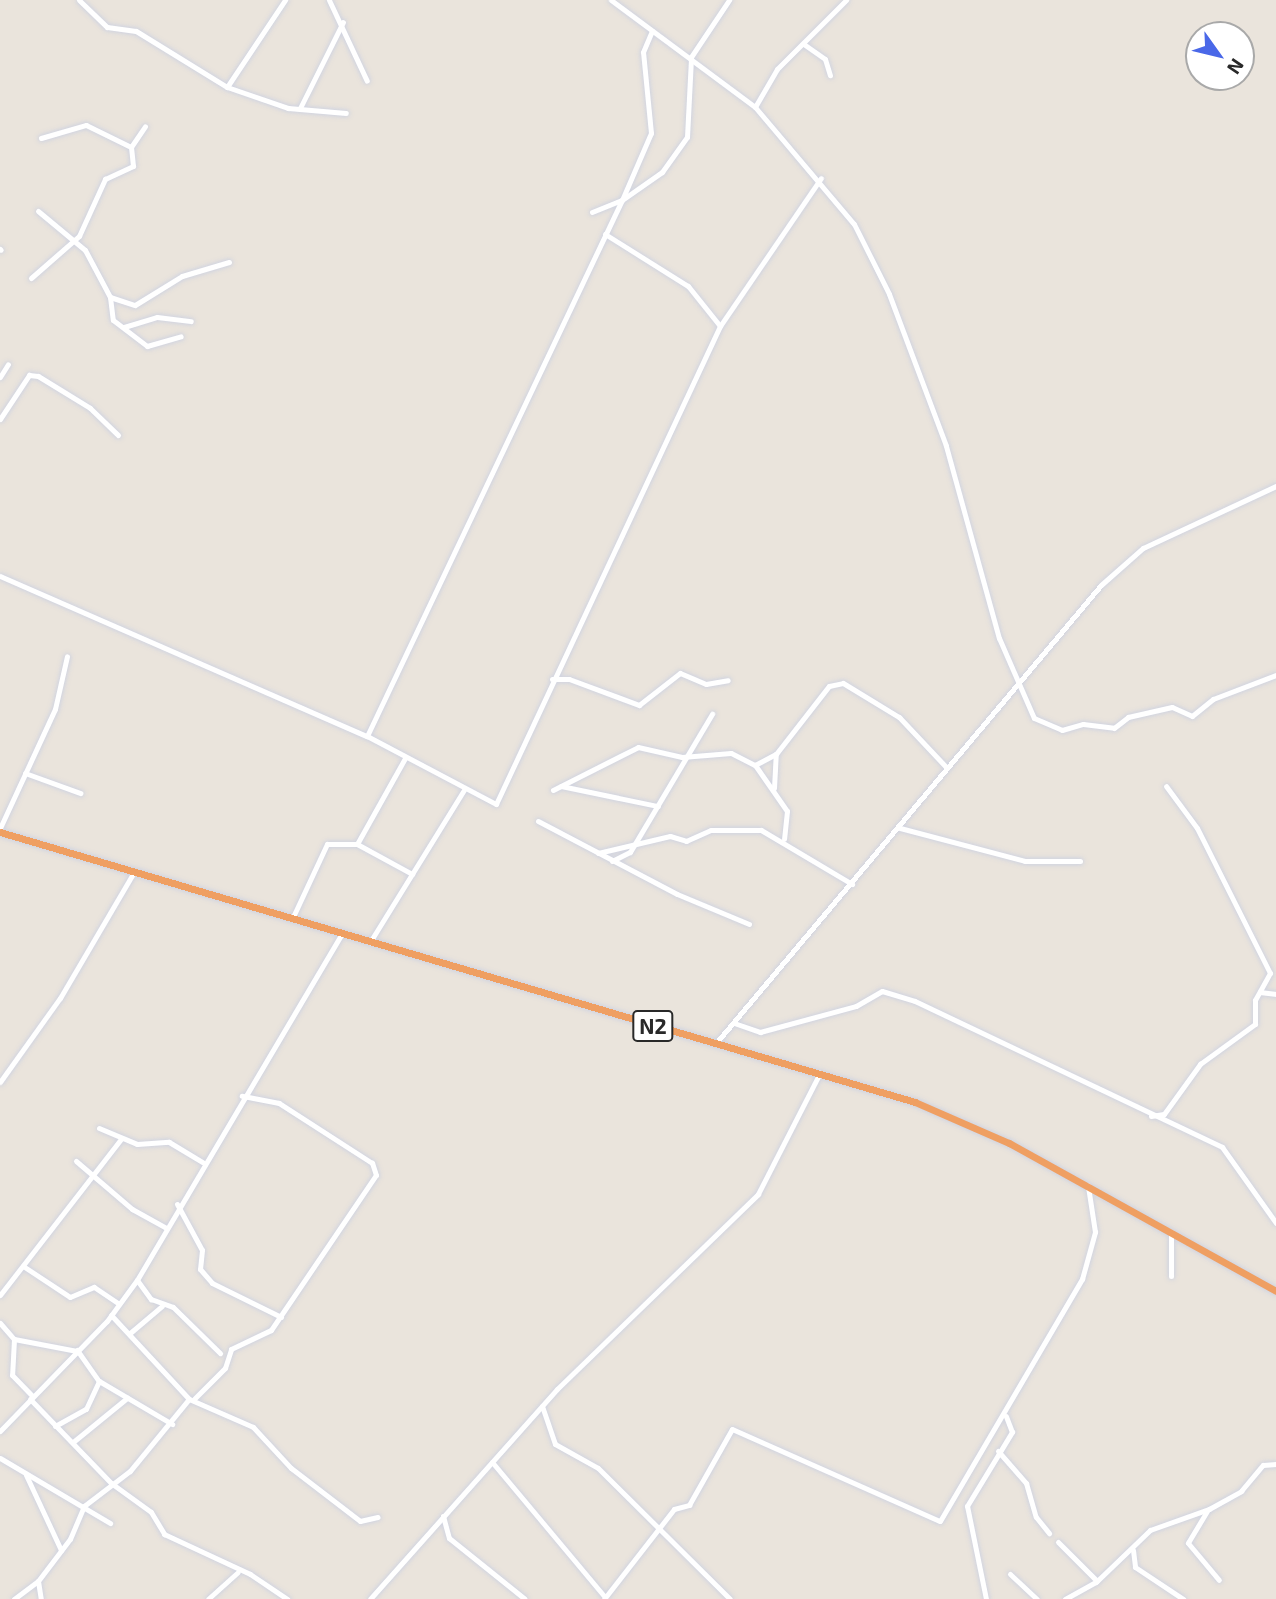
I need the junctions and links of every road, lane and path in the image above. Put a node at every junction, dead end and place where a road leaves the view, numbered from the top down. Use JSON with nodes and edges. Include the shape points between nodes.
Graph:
{"nodes":[{"id":1,"x":79,"y":0,"type":"edge"},
{"id":2,"x":285,"y":0,"type":"edge"},
{"id":3,"x":329,"y":0,"type":"edge"},
{"id":4,"x":611,"y":0,"type":"edge"},
{"id":5,"x":729,"y":0,"type":"edge"},
{"id":6,"x":846,"y":0,"type":"edge"},
{"id":7,"x":343,"y":22,"type":"junction"},
{"id":8,"x":652,"y":31,"type":"junction"},
{"id":9,"x":805,"y":45,"type":"junction"},
{"id":10,"x":691,"y":57,"type":"junction"},
{"id":11,"x":830,"y":75,"type":"dead end"},
{"id":12,"x":367,"y":81,"type":"dead end"},
{"id":13,"x":227,"y":86,"type":"junction"},
{"id":14,"x":755,"y":107,"type":"junction"},
{"id":15,"x":300,"y":108,"type":"junction"},
{"id":16,"x":346,"y":113,"type":"dead end"},
{"id":17,"x":145,"y":126,"type":"dead end"},
{"id":18,"x":41,"y":138,"type":"dead end"},
{"id":19,"x":131,"y":147,"type":"junction"},
{"id":20,"x":821,"y":178,"type":"junction"},
{"id":21,"x":622,"y":200,"type":"junction"},
{"id":22,"x":38,"y":211,"type":"dead end"},
{"id":23,"x":592,"y":212,"type":"dead end"},
{"id":24,"x":606,"y":234,"type":"junction"},
{"id":25,"x":73,"y":240,"type":"junction"},
{"id":26,"x":229,"y":262,"type":"dead end"},
{"id":27,"x":31,"y":278,"type":"dead end"},
{"id":28,"x":110,"y":297,"type":"junction"},
{"id":29,"x":191,"y":321,"type":"dead end"},
{"id":30,"x":720,"y":326,"type":"junction"},
{"id":31,"x":124,"y":327,"type":"junction"},
{"id":32,"x":181,"y":336,"type":"dead end"},
{"id":33,"x":8,"y":363,"type":"dead end"},
{"id":34,"x":0,"y":377,"type":"edge"},
{"id":35,"x":0,"y":419,"type":"edge"},
{"id":36,"x":118,"y":435,"type":"dead end"},
{"id":37,"x":1276,"y":486,"type":"edge"},
{"id":38,"x":2,"y":577,"type":"edge"},
{"id":39,"x":0,"y":586,"type":"edge"},
{"id":40,"x":67,"y":656,"type":"dead end"},
{"id":41,"x":1276,"y":675,"type":"edge"},
{"id":42,"x":552,"y":679,"type":"junction"},
{"id":43,"x":728,"y":680,"type":"dead end"},
{"id":44,"x":1015,"y":685,"type":"junction"},
{"id":45,"x":712,"y":714,"type":"dead end"},
{"id":46,"x":367,"y":737,"type":"junction"},
{"id":47,"x":776,"y":754,"type":"junction"},
{"id":48,"x":682,"y":757,"type":"junction"},
{"id":49,"x":405,"y":758,"type":"junction"},
{"id":50,"x":755,"y":765,"type":"junction"},
{"id":51,"x":947,"y":768,"type":"junction"},
{"id":52,"x":25,"y":773,"type":"junction"},
{"id":53,"x":561,"y":786,"type":"junction"},
{"id":54,"x":1166,"y":786,"type":"dead end"},
{"id":55,"x":774,"y":788,"type":"junction"},
{"id":56,"x":464,"y":790,"type":"junction"},
{"id":57,"x":552,"y":790,"type":"dead end"},
{"id":58,"x":80,"y":793,"type":"dead end"},
{"id":59,"x":658,"y":806,"type":"junction"},
{"id":60,"x":538,"y":821,"type":"dead end"},
{"id":61,"x":0,"y":827,"type":"edge"},
{"id":62,"x":900,"y":828,"type":"junction"},
{"id":63,"x":784,"y":839,"type":"junction"},
{"id":64,"x":637,"y":842,"type":"junction"},
{"id":65,"x":357,"y":844,"type":"junction"},
{"id":66,"x":598,"y":853,"type":"junction"},
{"id":67,"x":612,"y":861,"type":"junction"},
{"id":68,"x":1080,"y":861,"type":"dead end"},
{"id":69,"x":134,"y":872,"type":"junction"},
{"id":70,"x":412,"y":874,"type":"junction"},
{"id":71,"x":852,"y":884,"type":"junction"},
{"id":72,"x":292,"y":919,"type":"junction"},
{"id":73,"x":750,"y":923,"type":"dead end"},
{"id":74,"x":342,"y":933,"type":"junction"},
{"id":75,"x":370,"y":942,"type":"junction"},
{"id":76,"x":1260,"y":992,"type":"junction"},
{"id":77,"x":1276,"y":994,"type":"edge"},
{"id":78,"x":734,"y":1023,"type":"junction"},
{"id":79,"x":714,"y":1045,"type":"junction"},
{"id":80,"x":820,"y":1073,"type":"junction"},
{"id":81,"x":0,"y":1082,"type":"edge"},
{"id":82,"x":242,"y":1096,"type":"junction"},
{"id":83,"x":1150,"y":1116,"type":"junction"},
{"id":84,"x":99,"y":1128,"type":"dead end"},
{"id":85,"x":121,"y":1139,"type":"junction"},
{"id":86,"x":76,"y":1161,"type":"dead end"},
{"id":87,"x":202,"y":1162,"type":"junction"},
{"id":88,"x":96,"y":1175,"type":"junction"},
{"id":89,"x":1088,"y":1186,"type":"junction"},
{"id":90,"x":177,"y":1204,"type":"junction"},
{"id":91,"x":1276,"y":1223,"type":"edge"},
{"id":92,"x":166,"y":1228,"type":"junction"},
{"id":93,"x":1171,"y":1232,"type":"junction"},
{"id":94,"x":23,"y":1266,"type":"junction"},
{"id":95,"x":1171,"y":1276,"type":"dead end"},
{"id":96,"x":137,"y":1280,"type":"junction"},
{"id":97,"x":1276,"y":1291,"type":"edge"},
{"id":98,"x":0,"y":1296,"type":"edge"},
{"id":99,"x":119,"y":1304,"type":"junction"},
{"id":100,"x":163,"y":1306,"type":"junction"},
{"id":101,"x":111,"y":1315,"type":"junction"},
{"id":102,"x":281,"y":1317,"type":"junction"},
{"id":103,"x":0,"y":1323,"type":"edge"},
{"id":104,"x":130,"y":1333,"type":"junction"},
{"id":105,"x":14,"y":1339,"type":"junction"},
{"id":106,"x":77,"y":1351,"type":"junction"},
{"id":107,"x":220,"y":1353,"type":"dead end"},
{"id":108,"x":99,"y":1381,"type":"junction"},
{"id":109,"x":31,"y":1398,"type":"junction"},
{"id":110,"x":127,"y":1398,"type":"junction"},
{"id":111,"x":192,"y":1399,"type":"junction"},
{"id":112,"x":542,"y":1406,"type":"junction"},
{"id":113,"x":1006,"y":1416,"type":"junction"},
{"id":114,"x":172,"y":1424,"type":"junction"},
{"id":115,"x":55,"y":1426,"type":"junction"},
{"id":116,"x":0,"y":1431,"type":"edge"},
{"id":117,"x":73,"y":1442,"type":"junction"},
{"id":118,"x":998,"y":1451,"type":"junction"},
{"id":119,"x":0,"y":1458,"type":"edge"},
{"id":120,"x":492,"y":1462,"type":"junction"},
{"id":121,"x":1276,"y":1464,"type":"edge"},
{"id":122,"x":24,"y":1472,"type":"junction"},
{"id":123,"x":111,"y":1483,"type":"junction"},
{"id":124,"x":84,"y":1506,"type":"junction"},
{"id":125,"x":1209,"y":1509,"type":"junction"},
{"id":126,"x":443,"y":1516,"type":"junction"},
{"id":127,"x":378,"y":1517,"type":"dead end"},
{"id":128,"x":110,"y":1523,"type":"dead end"},
{"id":129,"x":660,"y":1533,"type":"junction"},
{"id":130,"x":1049,"y":1533,"type":"dead end"},
{"id":131,"x":1058,"y":1542,"type":"dead end"},
{"id":132,"x":61,"y":1550,"type":"junction"},
{"id":133,"x":1133,"y":1550,"type":"junction"},
{"id":134,"x":238,"y":1572,"type":"junction"},
{"id":135,"x":1010,"y":1574,"type":"dead end"},
{"id":136,"x":1219,"y":1580,"type":"dead end"},
{"id":137,"x":38,"y":1581,"type":"junction"},
{"id":138,"x":1097,"y":1581,"type":"junction"},
{"id":139,"x":604,"y":1598,"type":"edge"},
{"id":140,"x":13,"y":1599,"type":"edge"},
{"id":141,"x":41,"y":1599,"type":"edge"},
{"id":142,"x":208,"y":1599,"type":"edge"},
{"id":143,"x":288,"y":1599,"type":"edge"},
{"id":144,"x":370,"y":1599,"type":"edge"},
{"id":145,"x":526,"y":1599,"type":"edge"},
{"id":146,"x":730,"y":1599,"type":"edge"},
{"id":147,"x":986,"y":1599,"type":"edge"},
{"id":148,"x":1037,"y":1599,"type":"edge"},
{"id":149,"x":1065,"y":1599,"type":"edge"},
{"id":150,"x":1184,"y":1599,"type":"edge"}],
"edges":[{"from":1,"to":13,"type":"street","via":[[107,27],[136,31]]},
{"from":2,"to":13,"type":"street"},
{"from":3,"to":7,"type":"street"},
{"from":4,"to":8,"type":"street"},
{"from":5,"to":10,"type":"street"},
{"from":6,"to":9,"type":"street"},
{"from":7,"to":12,"type":"street"},
{"from":7,"to":15,"type":"street"},
{"from":8,"to":10,"type":"street"},
{"from":8,"to":21,"type":"street","via":[[643,52],[651,133]]},
{"from":9,"to":11,"type":"street","via":[[825,59]]},
{"from":9,"to":14,"type":"street","via":[[778,69]]},
{"from":10,"to":14,"type":"street"},
{"from":10,"to":21,"type":"street","via":[[687,138],[649,184]]},
{"from":13,"to":15,"type":"street"},
{"from":14,"to":20,"type":"street"},
{"from":15,"to":16,"type":"street"},
{"from":17,"to":19,"type":"street"},
{"from":18,"to":19,"type":"street","via":[[86,125]]},
{"from":19,"to":25,"type":"street","via":[[133,166],[106,179]]},
{"from":20,"to":30,"type":"street"},
{"from":20,"to":44,"type":"street","via":[[854,224],[890,294],[946,446]]},
{"from":21,"to":23,"type":"street"},
{"from":21,"to":24,"type":"street"},
{"from":22,"to":25,"type":"street"},
{"from":24,"to":30,"type":"street","via":[[688,286]]},
{"from":24,"to":46,"type":"street"},
{"from":25,"to":27,"type":"street"},
{"from":25,"to":28,"type":"street","via":[[104,277]]},
{"from":26,"to":28,"type":"street","via":[[182,276],[135,305]]},
{"from":28,"to":31,"type":"street","via":[[113,320]]},
{"from":29,"to":31,"type":"street","via":[[157,317]]},
{"from":30,"to":42,"type":"street"},
{"from":31,"to":32,"type":"street","via":[[147,346]]},
{"from":33,"to":34,"type":"street"},
{"from":35,"to":36,"type":"street","via":[[29,375],[70,394]]},
{"from":37,"to":44,"type":"street","via":[[1143,548],[1101,585]]},
{"from":38,"to":39,"type":"street"},
{"from":38,"to":46,"type":"street"},
{"from":40,"to":52,"type":"street","via":[[55,709]]},
{"from":41,"to":44,"type":"street","via":[[1213,699],[1192,716],[1172,708],[1128,717],[1114,729],[1041,725]]},
{"from":42,"to":43,"type":"street","via":[[569,679],[639,705],[680,673],[706,684]]},
{"from":42,"to":56,"type":"street","via":[[495,804]]},
{"from":44,"to":51,"type":"street"},
{"from":45,"to":48,"type":"street"},
{"from":46,"to":49,"type":"street"},
{"from":47,"to":50,"type":"street"},
{"from":47,"to":51,"type":"street","via":[[829,686],[843,683],[898,717]]},
{"from":47,"to":55,"type":"street"},
{"from":48,"to":50,"type":"street","via":[[731,753]]},
{"from":48,"to":53,"type":"street","via":[[638,747]]},
{"from":48,"to":59,"type":"street"},
{"from":49,"to":56,"type":"street"},
{"from":49,"to":65,"type":"street"},
{"from":50,"to":55,"type":"street"},
{"from":51,"to":62,"type":"street"},
{"from":52,"to":58,"type":"street"},
{"from":52,"to":61,"type":"street"},
{"from":53,"to":57,"type":"street"},
{"from":53,"to":59,"type":"street"},
{"from":54,"to":76,"type":"street","via":[[1197,828],[1266,964],[1270,973]]},
{"from":55,"to":63,"type":"street","via":[[787,811]]},
{"from":56,"to":70,"type":"street"},
{"from":59,"to":64,"type":"street"},
{"from":60,"to":66,"type":"street"},
{"from":61,"to":69,"type":"highway","number":"N2"},
{"from":62,"to":68,"type":"street","via":[[1025,861]]},
{"from":62,"to":71,"type":"street"},
{"from":63,"to":64,"type":"street","via":[[761,830],[711,830],[686,841]]},
{"from":63,"to":71,"type":"street"},
{"from":64,"to":66,"type":"street"},
{"from":64,"to":67,"type":"street"},
{"from":65,"to":70,"type":"street"},
{"from":65,"to":72,"type":"street","via":[[327,844]]},
{"from":66,"to":67,"type":"street"},
{"from":67,"to":73,"type":"street"},
{"from":69,"to":72,"type":"highway","number":"N2"},
{"from":69,"to":81,"type":"street","via":[[78,969]]},
{"from":70,"to":75,"type":"street"},
{"from":71,"to":78,"type":"street"},
{"from":72,"to":74,"type":"highway","number":"N2"},
{"from":74,"to":75,"type":"highway","number":"N2"},
{"from":74,"to":82,"type":"street"},
{"from":75,"to":79,"type":"highway","number":"N2"},
{"from":76,"to":77,"type":"street"},
{"from":76,"to":83,"type":"street","via":[[1255,1024],[1200,1064],[1164,1114]]},
{"from":78,"to":79,"type":"street"},
{"from":78,"to":83,"type":"street","via":[[760,1032],[856,1006],[882,991],[915,1001]]},
{"from":79,"to":80,"type":"highway","number":"N2"},
{"from":80,"to":89,"type":"highway","number":"N2","via":[[945,1114]]},
{"from":80,"to":112,"type":"street","via":[[758,1194]]},
{"from":82,"to":87,"type":"street"},
{"from":82,"to":102,"type":"street","via":[[279,1102],[376,1169]]},
{"from":83,"to":91,"type":"street","via":[[1222,1147]]},
{"from":84,"to":85,"type":"street"},
{"from":85,"to":87,"type":"street","via":[[169,1142]]},
{"from":85,"to":88,"type":"street"},
{"from":86,"to":88,"type":"street"},
{"from":87,"to":90,"type":"street"},
{"from":88,"to":92,"type":"street","via":[[132,1209]]},
{"from":88,"to":94,"type":"street"},
{"from":89,"to":93,"type":"highway","number":"N2"},
{"from":89,"to":113,"type":"street","via":[[1096,1232],[1090,1260]]},
{"from":90,"to":92,"type":"street"},
{"from":90,"to":102,"type":"street","via":[[202,1250],[200,1269],[212,1283]]},
{"from":92,"to":96,"type":"street"},
{"from":93,"to":95,"type":"street"},
{"from":93,"to":97,"type":"highway","number":"N2"},
{"from":94,"to":98,"type":"street"},
{"from":94,"to":99,"type":"street","via":[[70,1297],[94,1287]]},
{"from":96,"to":99,"type":"street"},
{"from":96,"to":100,"type":"street"},
{"from":99,"to":101,"type":"street"},
{"from":100,"to":104,"type":"street"},
{"from":100,"to":107,"type":"street","via":[[192,1322]]},
{"from":101,"to":104,"type":"street"},
{"from":101,"to":106,"type":"street"},
{"from":102,"to":111,"type":"street","via":[[260,1340],[231,1349],[225,1368]]},
{"from":103,"to":105,"type":"street"},
{"from":104,"to":111,"type":"street"},
{"from":105,"to":106,"type":"street"},
{"from":105,"to":109,"type":"street","via":[[12,1375]]},
{"from":106,"to":108,"type":"street"},
{"from":106,"to":109,"type":"street"},
{"from":108,"to":110,"type":"street"},
{"from":108,"to":115,"type":"street","via":[[86,1409]]},
{"from":109,"to":115,"type":"street"},
{"from":109,"to":116,"type":"street"},
{"from":110,"to":114,"type":"street"},
{"from":110,"to":117,"type":"street"},
{"from":111,"to":114,"type":"street"},
{"from":111,"to":127,"type":"street","via":[[253,1427],[291,1468],[360,1521]]},
{"from":112,"to":120,"type":"street"},
{"from":112,"to":129,"type":"street","via":[[555,1444],[598,1468]]},
{"from":113,"to":118,"type":"street","via":[[1012,1432]]},
{"from":113,"to":129,"type":"street","via":[[940,1521],[732,1430],[689,1505],[674,1509]]},
{"from":114,"to":123,"type":"street","via":[[131,1471]]},
{"from":115,"to":117,"type":"street"},
{"from":117,"to":123,"type":"street"},
{"from":118,"to":130,"type":"street","via":[[1026,1483],[1036,1517]]},
{"from":118,"to":147,"type":"street","via":[[967,1506]]},
{"from":119,"to":122,"type":"street"},
{"from":120,"to":126,"type":"street"},
{"from":120,"to":139,"type":"street"},
{"from":121,"to":125,"type":"street","via":[[1263,1465],[1241,1491]]},
{"from":122,"to":124,"type":"street"},
{"from":122,"to":132,"type":"street"},
{"from":123,"to":124,"type":"street"},
{"from":123,"to":134,"type":"street","via":[[151,1512],[164,1534]]},
{"from":124,"to":128,"type":"street"},
{"from":124,"to":132,"type":"street"},
{"from":125,"to":133,"type":"street","via":[[1150,1530]]},
{"from":125,"to":136,"type":"street","via":[[1188,1543]]},
{"from":126,"to":144,"type":"street"},
{"from":126,"to":145,"type":"street","via":[[449,1538]]},
{"from":129,"to":139,"type":"street"},
{"from":129,"to":146,"type":"street"},
{"from":131,"to":138,"type":"street"},
{"from":132,"to":137,"type":"street"},
{"from":133,"to":138,"type":"street"},
{"from":133,"to":150,"type":"street","via":[[1135,1567]]},
{"from":134,"to":142,"type":"street"},
{"from":134,"to":143,"type":"street"},
{"from":135,"to":148,"type":"street"},
{"from":137,"to":140,"type":"street"},
{"from":137,"to":141,"type":"street"},
{"from":138,"to":149,"type":"street"}]}
